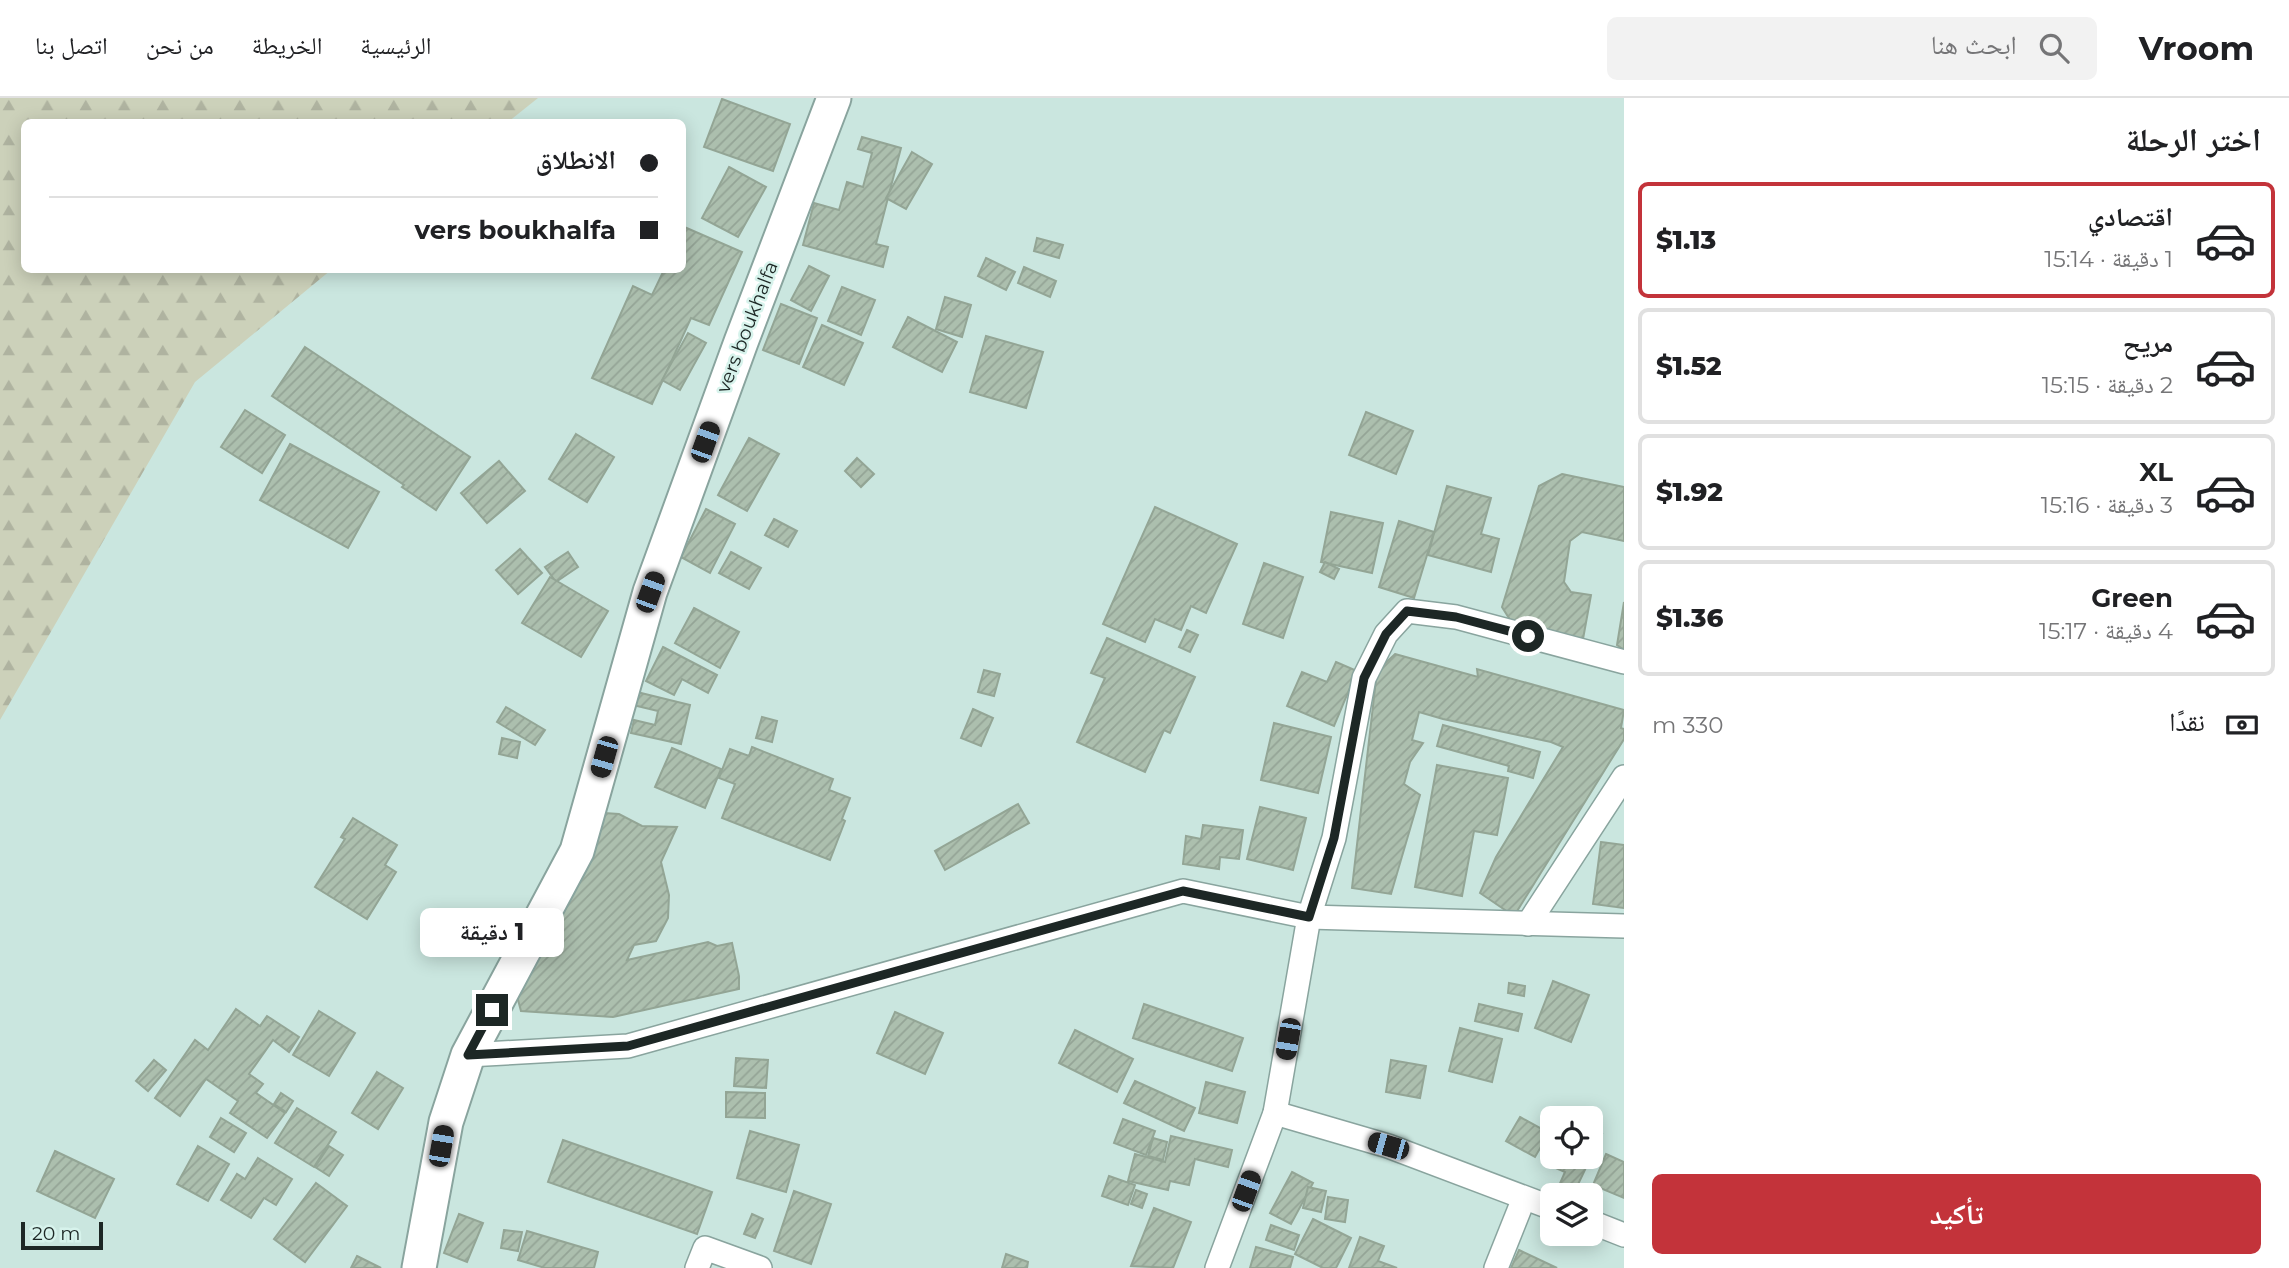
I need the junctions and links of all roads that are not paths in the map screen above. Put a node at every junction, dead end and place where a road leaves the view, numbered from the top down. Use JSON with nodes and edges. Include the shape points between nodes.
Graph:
{"nodes":[{"id":1,"x":834,"y":98,"type":"edge"},
{"id":2,"x":1624,"y":662,"type":"edge"},
{"id":3,"x":1624,"y":777,"type":"edge"},
{"id":4,"x":1309,"y":917,"type":"junction"},
{"id":5,"x":1528,"y":923,"type":"junction"},
{"id":6,"x":1624,"y":926,"type":"edge"},
{"id":7,"x":468,"y":1055,"type":"junction"},
{"id":8,"x":1275,"y":1113,"type":"junction"},
{"id":9,"x":1524,"y":1198,"type":"junction"},
{"id":10,"x":1540,"y":1204,"type":"edge"},
{"id":11,"x":1603,"y":1227,"type":"edge"},
{"id":12,"x":1624,"y":1235,"type":"edge"},
{"id":13,"x":419,"y":1268,"type":"edge"},
{"id":14,"x":697,"y":1268,"type":"edge"},
{"id":15,"x":760,"y":1268,"type":"edge"},
{"id":16,"x":1217,"y":1268,"type":"edge"},
{"id":17,"x":1496,"y":1268,"type":"edge"}],
"edges":[{"from":1,"to":7,"type":"street","name":"vers boukhalfa","via":[[650,592],[578,850]]},
{"from":2,"to":4,"type":"street","via":[[1456,617],[1407,611],[1386,634],[1364,678],[1334,838]]},
{"from":3,"to":5,"type":"street"},
{"from":4,"to":5,"type":"street"},
{"from":4,"to":7,"type":"street","via":[[1183,891],[628,1046]]},
{"from":4,"to":8,"type":"street"},
{"from":5,"to":6,"type":"street"},
{"from":7,"to":13,"type":"street","name":"vers boukhalfa","via":[[446,1122]]},
{"from":8,"to":9,"type":"street","via":[[1388,1146]]},
{"from":8,"to":16,"type":"street"},
{"from":9,"to":10,"type":"street"},
{"from":9,"to":17,"type":"street"},
{"from":11,"to":12,"type":"street"},
{"from":14,"to":15,"type":"street","via":[[705,1248]]}]}
